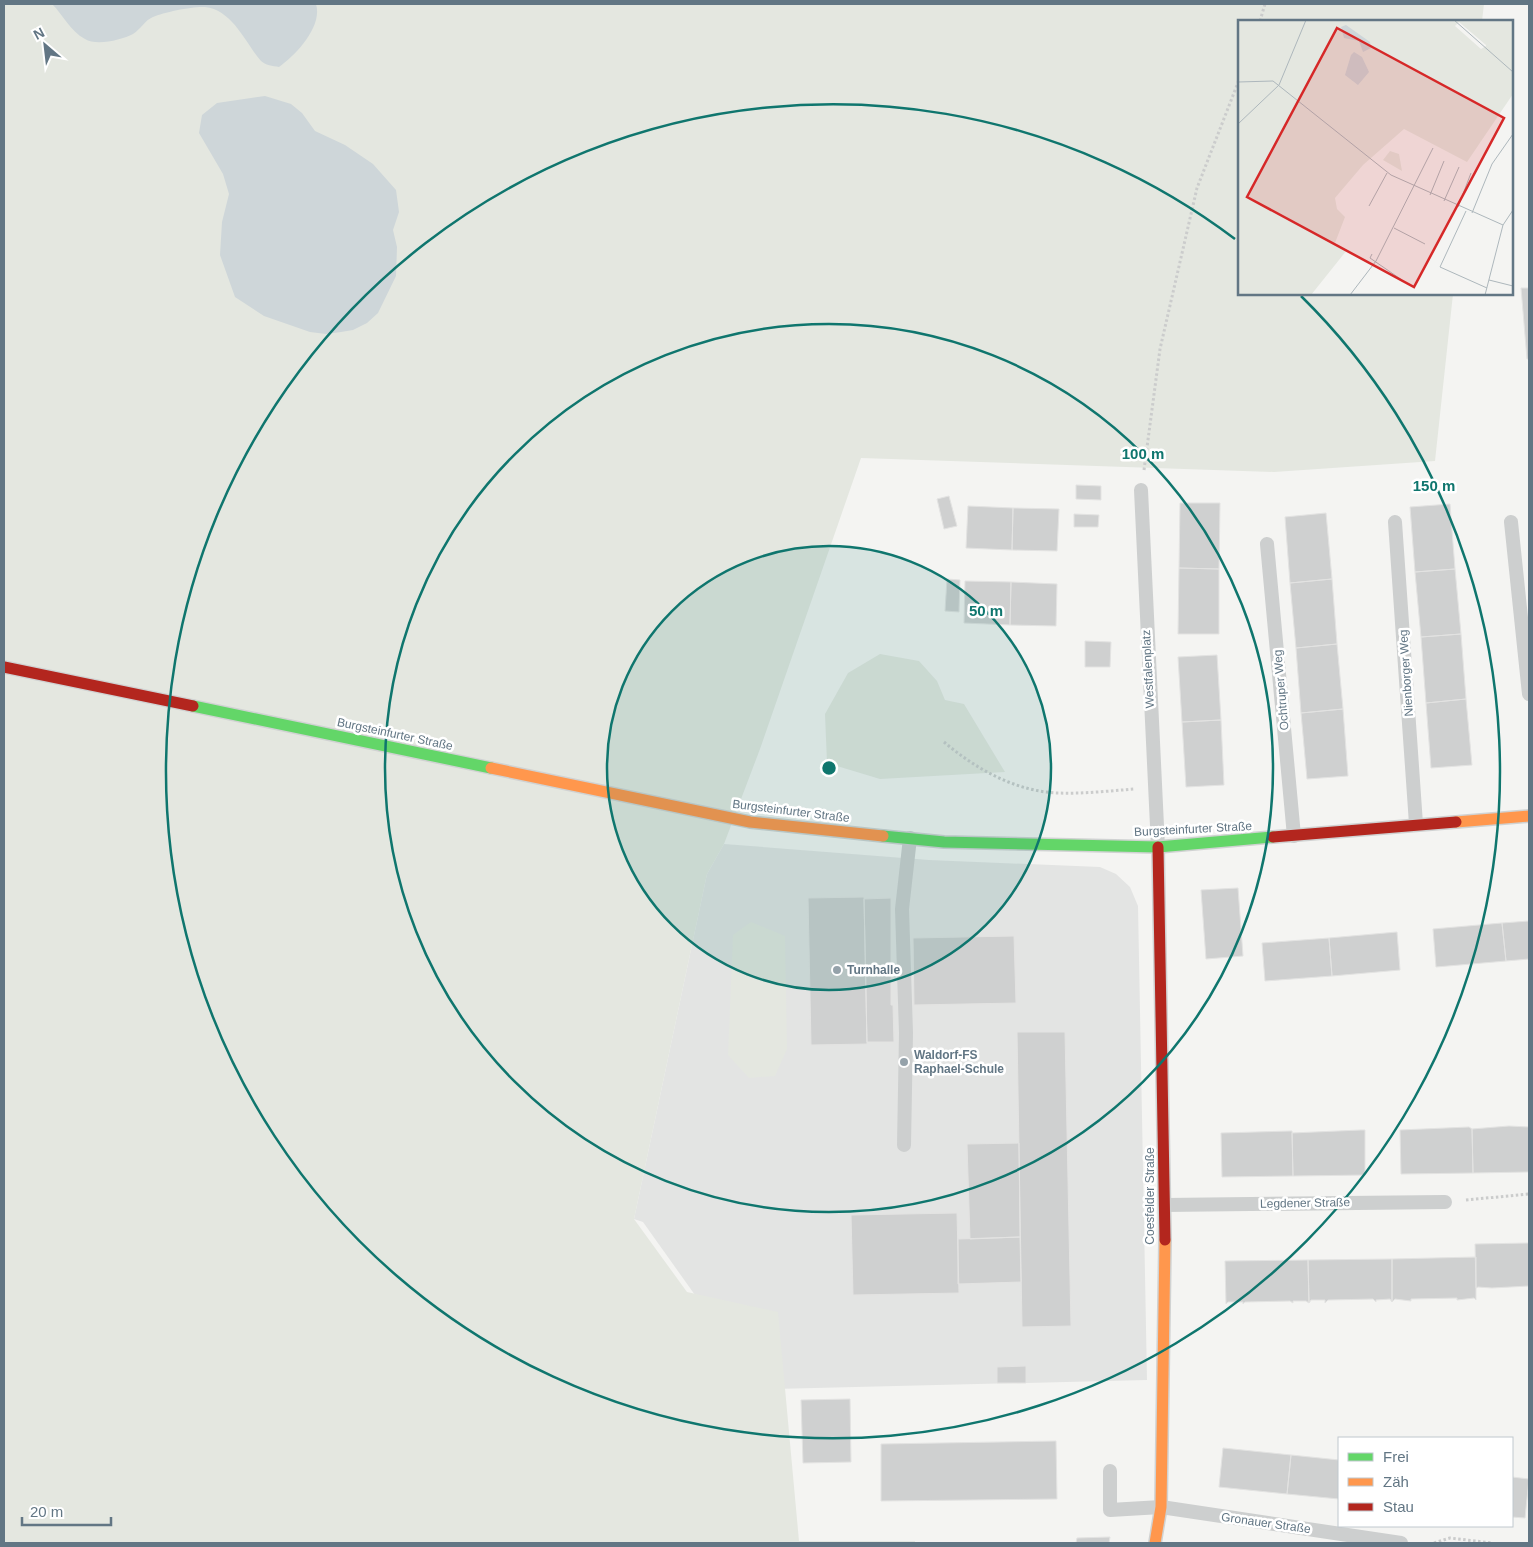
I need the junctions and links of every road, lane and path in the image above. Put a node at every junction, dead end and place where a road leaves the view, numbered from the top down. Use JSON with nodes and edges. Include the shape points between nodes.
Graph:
{"nodes":[{"id":1,"x":1265,"y":4,"type":"edge"},
{"id":2,"x":1260,"y":20,"type":"edge"},
{"id":3,"x":1238,"y":83,"type":"edge"},
{"id":4,"x":1141,"y":490,"type":"joint"},
{"id":5,"x":1395,"y":522,"type":"dead end"},
{"id":6,"x":1511,"y":522,"type":"dead end"},
{"id":7,"x":1267,"y":544,"type":"dead end"},
{"id":8,"x":4,"y":667,"type":"edge"},
{"id":9,"x":1529,"y":694,"type":"edge"},
{"id":10,"x":944,"y":742,"type":"dead end"},
{"id":11,"x":1154,"y":788,"type":"junction"},
{"id":12,"x":1529,"y":816,"type":"edge"},
{"id":13,"x":1416,"y":824,"type":"junction"},
{"id":14,"x":1294,"y":836,"type":"junction"},
{"id":15,"x":910,"y":838,"type":"junction"},
{"id":16,"x":1158,"y":847,"type":"junction"},
{"id":17,"x":904,"y":1145,"type":"dead end"},
{"id":18,"x":1529,"y":1194,"type":"edge"},
{"id":19,"x":1445,"y":1202,"type":"joint"},
{"id":20,"x":1165,"y":1205,"type":"junction"},
{"id":21,"x":1110,"y":1471,"type":"dead end"},
{"id":22,"x":1161,"y":1508,"type":"junction"},
{"id":23,"x":1155,"y":1543,"type":"edge"},
{"id":24,"x":1401,"y":1543,"type":"edge"},
{"id":25,"x":1434,"y":1543,"type":"edge"},
{"id":26,"x":1492,"y":1543,"type":"edge"}],
"edges":[{"from":1,"to":2,"type":"path"},
{"from":3,"to":4,"type":"path","via":[[1197,188],[1160,350]]},
{"from":4,"to":11,"type":"lane","name":"Westfalenplatz"},
{"from":5,"to":13,"type":"lane","name":"Nienborger Weg"},
{"from":6,"to":9,"type":"lane"},
{"from":7,"to":14,"type":"lane","name":"Ochtruper Weg"},
{"from":8,"to":15,"type":"street","name":"Burgsteinfurter Straße","via":[[750,822]]},
{"from":10,"to":11,"type":"path","via":[[968,762],[1013,784],[1057,793]]},
{"from":11,"to":16,"type":"lane","name":"Westfalenplatz"},
{"from":12,"to":13,"type":"street","name":"Burgsteinfurter Straße"},
{"from":13,"to":14,"type":"street","name":"Burgsteinfurter Straße"},
{"from":14,"to":16,"type":"street","name":"Burgsteinfurter Straße"},
{"from":15,"to":16,"type":"street","name":"Burgsteinfurter Straße","via":[[944,842]]},
{"from":15,"to":17,"type":"lane","via":[[902,909],[906,1033]]},
{"from":16,"to":20,"type":"street","name":"Coesfelder Straße"},
{"from":18,"to":19,"type":"path"},
{"from":19,"to":20,"type":"lane","name":"Legdener Straße"},
{"from":20,"to":22,"type":"street","name":"Coesfelder Straße"},
{"from":21,"to":22,"type":"lane","name":"Gronauer Straße","via":[[1110,1510]]},
{"from":22,"to":23,"type":"street","name":"Coesfelder Straße"},
{"from":22,"to":24,"type":"lane","name":"Gronauer Straße"},
{"from":25,"to":26,"type":"path","via":[[1450,1538]]}]}
